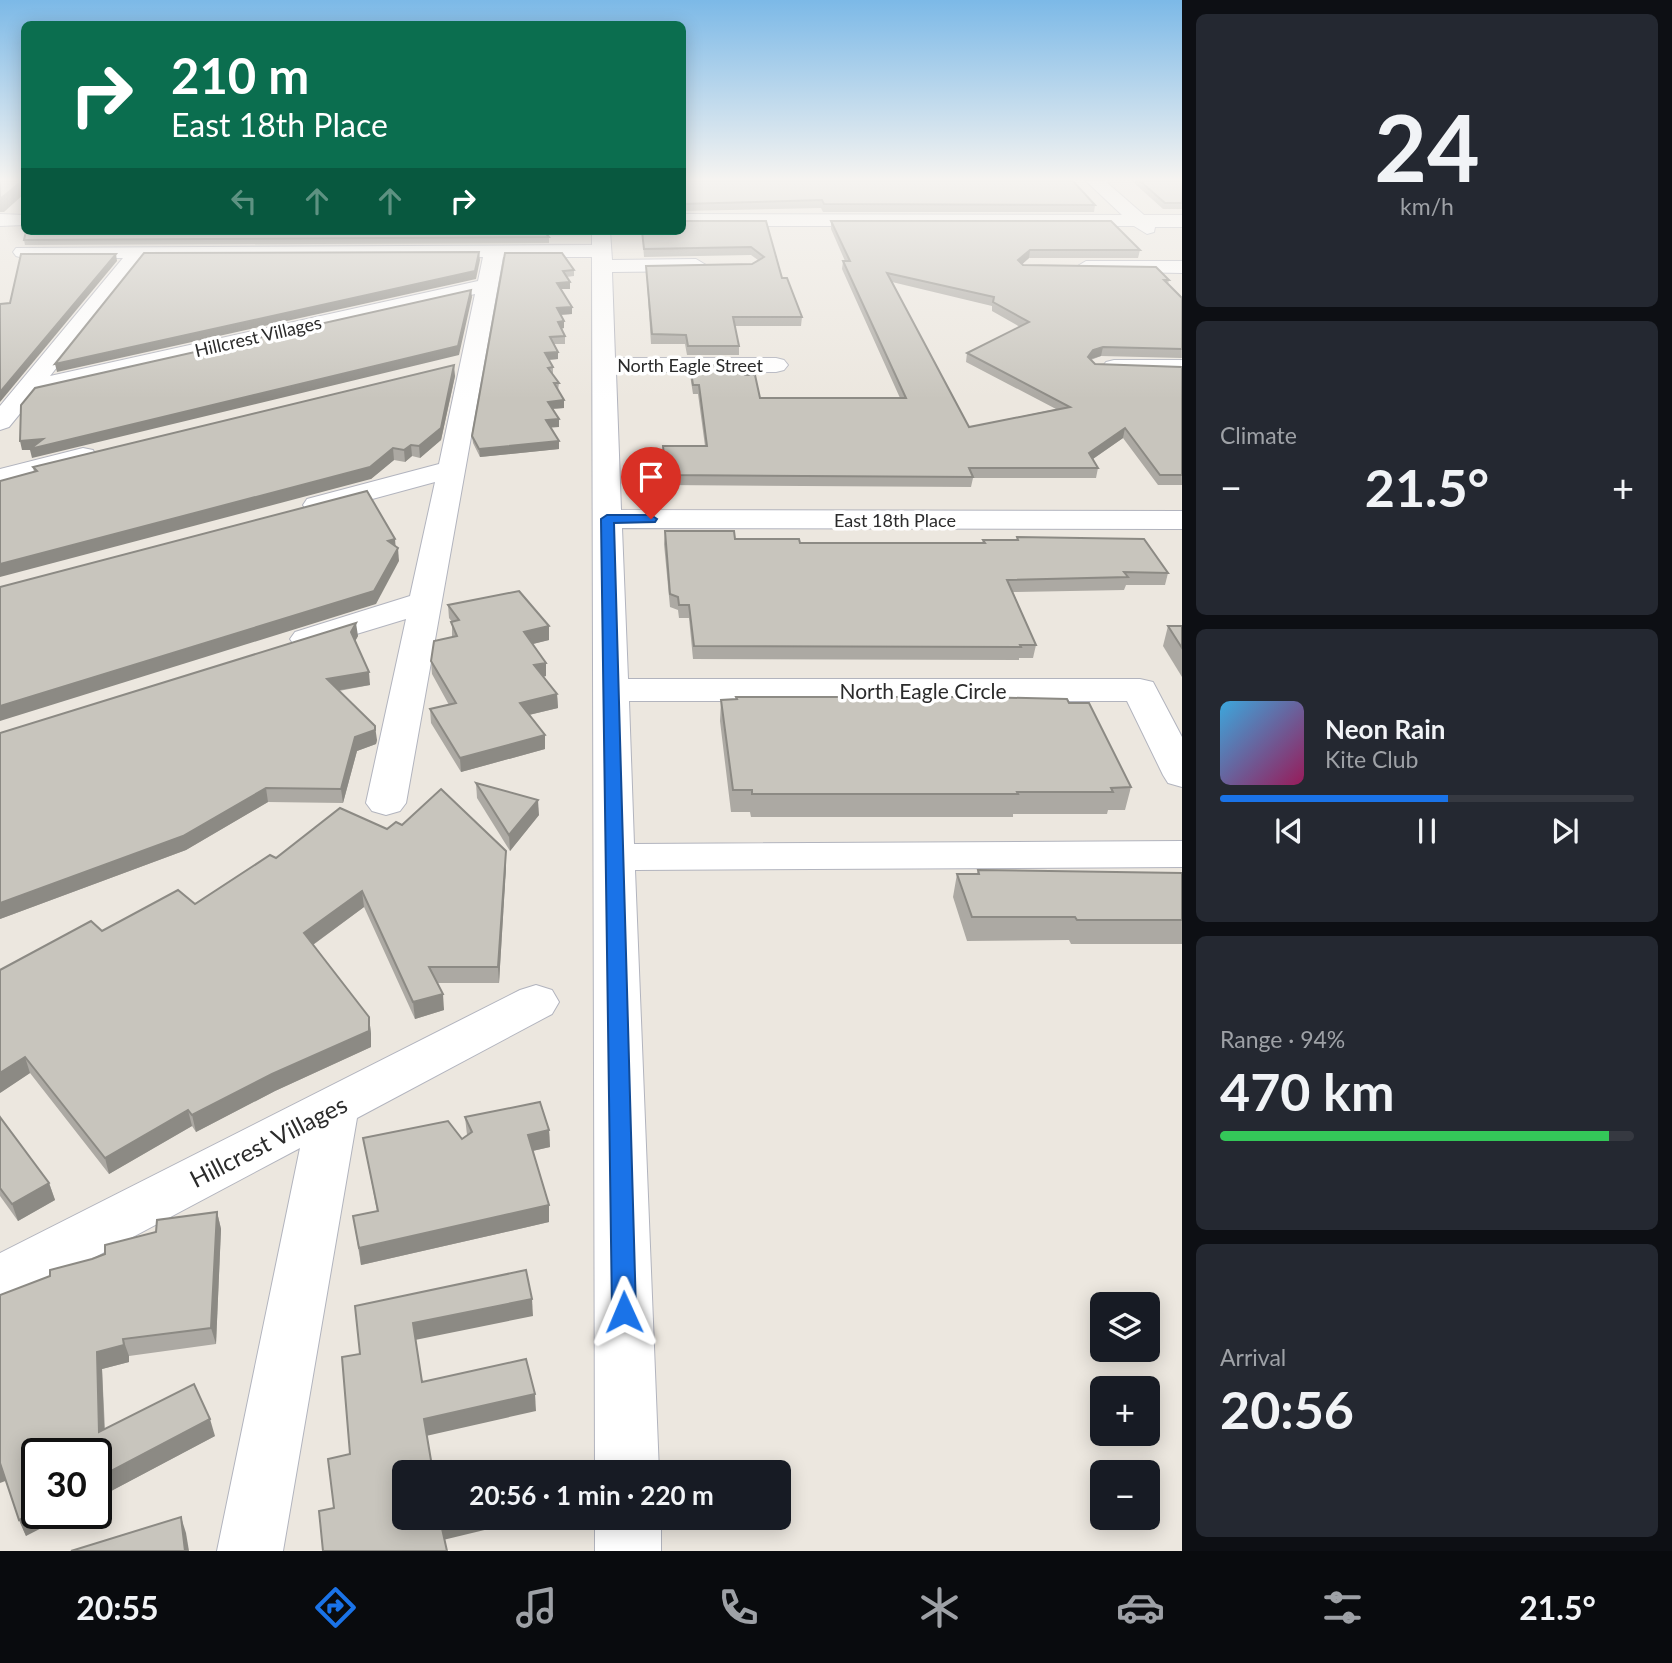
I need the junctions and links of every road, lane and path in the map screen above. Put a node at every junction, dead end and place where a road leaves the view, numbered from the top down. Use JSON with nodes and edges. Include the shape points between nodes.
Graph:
{"nodes":[{"id":1,"x":22,"y":253,"type":"edge"},
{"id":2,"x":137,"y":253,"type":"edge"},
{"id":3,"x":494,"y":253,"type":"edge"},
{"id":4,"x":602,"y":253,"type":"edge"},
{"id":5,"x":632,"y":253,"type":"edge"},
{"id":6,"x":712,"y":265,"type":"edge"},
{"id":7,"x":1182,"y":266,"type":"edge"},
{"id":8,"x":8,"y":267,"type":"dead end"},
{"id":9,"x":1068,"y":267,"type":"edge"},
{"id":10,"x":488,"y":285,"type":"junction"},
{"id":11,"x":604,"y":365,"type":"junction"},
{"id":12,"x":776,"y":365,"type":"dead end"},
{"id":13,"x":1101,"y":366,"type":"edge"},
{"id":14,"x":1182,"y":367,"type":"edge"},
{"id":15,"x":28,"y":388,"type":"junction"},
{"id":16,"x":0,"y":422,"type":"edge"},
{"id":17,"x":108,"y":450,"type":"edge"},
{"id":18,"x":451,"y":469,"type":"junction"},
{"id":19,"x":0,"y":477,"type":"edge"},
{"id":20,"x":292,"y":511,"type":"edge"},
{"id":21,"x":607,"y":519,"type":"junction"},
{"id":22,"x":1182,"y":520,"type":"edge"},
{"id":23,"x":425,"y":602,"type":"junction"},
{"id":24,"x":279,"y":648,"type":"edge"},
{"id":25,"x":611,"y":690,"type":"junction"},
{"id":26,"x":1182,"y":775,"type":"edge"},
{"id":27,"x":386,"y":803,"type":"dead end"},
{"id":28,"x":1182,"y":854,"type":"edge"},
{"id":29,"x":615,"y":858,"type":"junction"},
{"id":30,"x":536,"y":1002,"type":"dead end"},
{"id":31,"x":334,"y":1107,"type":"junction"},
{"id":32,"x":0,"y":1280,"type":"edge"},
{"id":33,"x":627,"y":1460,"type":"edge"},
{"id":34,"x":628,"y":1530,"type":"edge"},
{"id":35,"x":250,"y":1551,"type":"edge"},
{"id":36,"x":628,"y":1551,"type":"edge"}],
"edges":[{"from":1,"to":8,"type":"street"},
{"from":2,"to":15,"type":"street"},
{"from":3,"to":10,"type":"street"},
{"from":4,"to":11,"type":"street","name":"North Eagle Street"},
{"from":5,"to":6,"type":"street"},
{"from":7,"to":9,"type":"street"},
{"from":10,"to":15,"type":"street","name":"Hillcrest Villages"},
{"from":10,"to":18,"type":"street","via":[[459,365]]},
{"from":11,"to":12,"type":"street","name":"North Eagle Street"},
{"from":11,"to":21,"type":"street","name":"North Eagle Street"},
{"from":13,"to":14,"type":"street"},
{"from":15,"to":16,"type":"street"},
{"from":17,"to":19,"type":"street"},
{"from":18,"to":20,"type":"street"},
{"from":18,"to":23,"type":"street"},
{"from":21,"to":22,"type":"street","name":"East 18th Place"},
{"from":21,"to":25,"type":"street","name":"North Eagle Street"},
{"from":23,"to":24,"type":"street"},
{"from":23,"to":27,"type":"street"},
{"from":25,"to":26,"type":"street","name":"North Eagle Circle","via":[[1140,690]]},
{"from":25,"to":29,"type":"street","name":"North Eagle Street"},
{"from":28,"to":29,"type":"street"},
{"from":29,"to":33,"type":"street","name":"North Eagle Street"},
{"from":30,"to":31,"type":"street","name":"Hillcrest Villages"},
{"from":31,"to":32,"type":"street","name":"Hillcrest Villages"},
{"from":31,"to":35,"type":"street"},
{"from":34,"to":36,"type":"street"}]}
